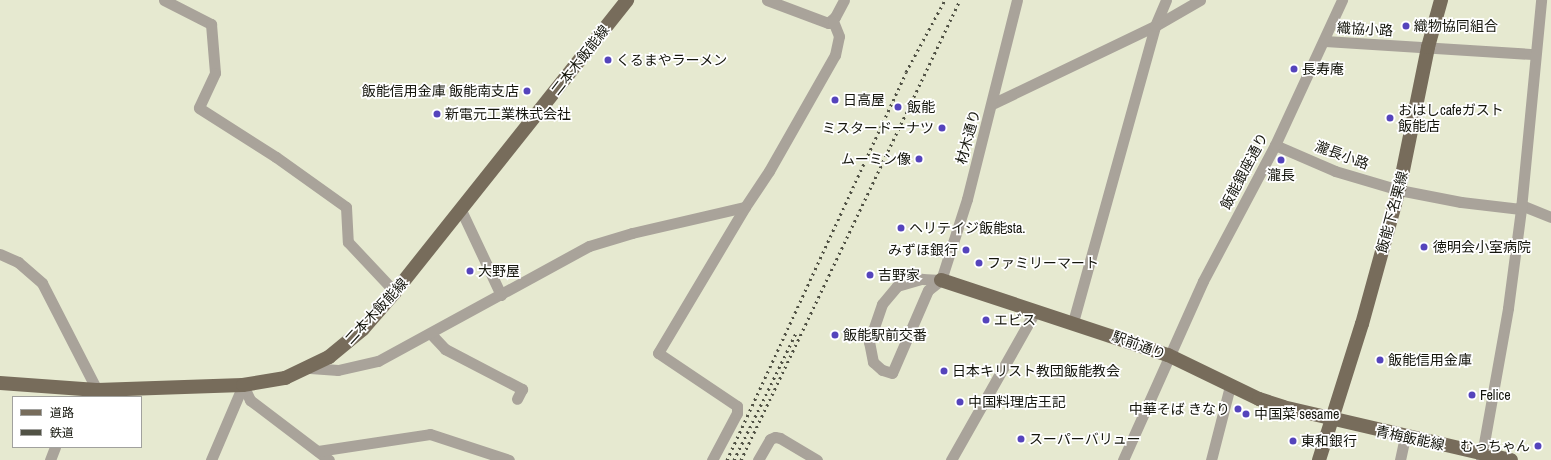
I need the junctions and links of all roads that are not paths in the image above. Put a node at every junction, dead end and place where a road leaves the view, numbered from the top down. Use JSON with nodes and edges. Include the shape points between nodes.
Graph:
{"nodes":[{"id":1,"x":164,"y":0,"type":"edge"},
{"id":2,"x":627,"y":0,"type":"edge"},
{"id":3,"x":768,"y":0,"type":"edge"},
{"id":4,"x":844,"y":0,"type":"edge"},
{"id":5,"x":1017,"y":0,"type":"edge"},
{"id":6,"x":1166,"y":0,"type":"edge"},
{"id":7,"x":1200,"y":0,"type":"edge"},
{"id":8,"x":1342,"y":0,"type":"edge"},
{"id":9,"x":1441,"y":0,"type":"edge"},
{"id":10,"x":1541,"y":0,"type":"edge"},
{"id":11,"x":832,"y":21,"type":"junction"},
{"id":12,"x":1155,"y":26,"type":"junction"},
{"id":13,"x":1325,"y":41,"type":"junction"},
{"id":14,"x":1428,"y":47,"type":"junction"},
{"id":15,"x":1534,"y":54,"type":"junction"},
{"id":16,"x":992,"y":104,"type":"junction"},
{"id":17,"x":1275,"y":145,"type":"junction"},
{"id":18,"x":1399,"y":190,"type":"junction"},
{"id":19,"x":744,"y":207,"type":"junction"},
{"id":20,"x":1521,"y":207,"type":"junction"},
{"id":21,"x":461,"y":210,"type":"junction"},
{"id":22,"x":1551,"y":216,"type":"edge"},
{"id":23,"x":0,"y":254,"type":"edge"},
{"id":24,"x":941,"y":280,"type":"junction"},
{"id":25,"x":395,"y":292,"type":"junction"},
{"id":26,"x":501,"y":295,"type":"junction"},
{"id":27,"x":1036,"y":310,"type":"junction"},
{"id":28,"x":1073,"y":322,"type":"junction"},
{"id":29,"x":431,"y":334,"type":"junction"},
{"id":30,"x":1168,"y":355,"type":"junction"},
{"id":31,"x":310,"y":368,"type":"junction"},
{"id":32,"x":0,"y":383,"type":"edge"},
{"id":33,"x":243,"y":385,"type":"junction"},
{"id":34,"x":1230,"y":386,"type":"junction"},
{"id":35,"x":96,"y":390,"type":"junction"},
{"id":36,"x":79,"y":393,"type":"edge"},
{"id":37,"x":517,"y":399,"type":"dead end"},
{"id":38,"x":1332,"y":421,"type":"junction"},
{"id":39,"x":1405,"y":437,"type":"junction"},
{"id":40,"x":55,"y":448,"type":"edge"},
{"id":41,"x":318,"y":451,"type":"junction"},
{"id":42,"x":1482,"y":457,"type":"edge"},
{"id":43,"x":50,"y":460,"type":"edge"},
{"id":44,"x":211,"y":460,"type":"edge"},
{"id":45,"x":329,"y":460,"type":"edge"},
{"id":46,"x":509,"y":460,"type":"edge"},
{"id":47,"x":713,"y":460,"type":"edge"},
{"id":48,"x":758,"y":460,"type":"edge"},
{"id":49,"x":817,"y":460,"type":"edge"},
{"id":50,"x":951,"y":460,"type":"edge"},
{"id":51,"x":1123,"y":460,"type":"edge"},
{"id":52,"x":1211,"y":460,"type":"edge"},
{"id":53,"x":1319,"y":460,"type":"edge"},
{"id":54,"x":1400,"y":460,"type":"edge"},
{"id":55,"x":1511,"y":460,"type":"edge"}],
"edges":[{"from":1,"to":25,"type":"street","via":[[211,24],[215,73],[199,108],[276,157],[346,207],[348,242]]},
{"from":2,"to":21,"type":"main road","name":"二本木飯能線"},
{"from":3,"to":11,"type":"street","via":[[822,22]]},
{"from":4,"to":11,"type":"street"},
{"from":5,"to":16,"type":"street","name":"材木通り"},
{"from":6,"to":12,"type":"street"},
{"from":7,"to":12,"type":"street"},
{"from":8,"to":13,"type":"street","name":"飯能銀座通り"},
{"from":9,"to":14,"type":"main road","name":"飯能下名栗線"},
{"from":10,"to":15,"type":"street"},
{"from":11,"to":19,"type":"street","via":[[840,36],[835,55],[768,171]]},
{"from":12,"to":16,"type":"street"},
{"from":12,"to":28,"type":"street"},
{"from":13,"to":14,"type":"street","name":"織協小路"},
{"from":13,"to":17,"type":"street","name":"飯能銀座通り"},
{"from":14,"to":15,"type":"street","name":"織協小路"},
{"from":14,"to":18,"type":"main road","name":"飯能下名栗線"},
{"from":15,"to":20,"type":"street"},
{"from":16,"to":24,"type":"street","name":"材木通り","via":[[967,199]]},
{"from":17,"to":18,"type":"street","name":"瀧長小路","via":[[1335,170]]},
{"from":17,"to":30,"type":"street","name":"飯能銀座通り","via":[[1203,280]]},
{"from":18,"to":20,"type":"street","name":"瀧長小路","via":[[1461,202]]},
{"from":18,"to":38,"type":"main road","name":"飯能下名栗線"},
{"from":19,"to":26,"type":"street","via":[[632,233],[589,246]]},
{"from":19,"to":47,"type":"street","via":[[658,353],[737,406],[737,414]]},
{"from":20,"to":22,"type":"street","name":"瀧長小路"},
{"from":20,"to":42,"type":"street","via":[[1508,308]]},
{"from":21,"to":25,"type":"main road","name":"二本木飯能線"},
{"from":21,"to":26,"type":"street"},
{"from":23,"to":35,"type":"street","via":[[18,262],[42,282]]},
{"from":24,"to":24,"type":"street","via":[[928,290],[892,373],[877,367],[869,353],[869,342],[885,298],[904,283],[922,279]]},
{"from":24,"to":27,"type":"main road","name":"駅前通り"},
{"from":25,"to":31,"type":"main road","name":"二本木飯能線","via":[[344,346]]},
{"from":26,"to":29,"type":"street"},
{"from":27,"to":28,"type":"main road","name":"駅前通り"},
{"from":27,"to":50,"type":"street"},
{"from":28,"to":30,"type":"main road","name":"駅前通り"},
{"from":29,"to":31,"type":"street","via":[[378,361],[338,370]]},
{"from":29,"to":37,"type":"street","via":[[445,349],[522,389]]},
{"from":30,"to":34,"type":"main road","name":"駅前通り"},
{"from":30,"to":51,"type":"street","name":"飯能銀座通り"},
{"from":31,"to":33,"type":"main road","name":"二本木飯能線","via":[[285,378]]},
{"from":32,"to":36,"type":"main road","name":"二本木飯能線"},
{"from":33,"to":35,"type":"main road","name":"二本木飯能線"},
{"from":33,"to":41,"type":"street","via":[[250,400]]},
{"from":33,"to":44,"type":"street"},
{"from":34,"to":38,"type":"main road","name":"駅前通り","via":[[1277,405]]},
{"from":34,"to":52,"type":"street"},
{"from":35,"to":36,"type":"main road","name":"二本木飯能線"},
{"from":38,"to":39,"type":"main road","name":"青梅飯能線"},
{"from":38,"to":53,"type":"main road","name":"飯能下名栗線"},
{"from":39,"to":42,"type":"main road","name":"青梅飯能線"},
{"from":39,"to":54,"type":"street"},
{"from":40,"to":43,"type":"street"},
{"from":41,"to":45,"type":"street"},
{"from":41,"to":46,"type":"street","via":[[430,434]]},
{"from":42,"to":55,"type":"main road","name":"青梅飯能線"},
{"from":48,"to":49,"type":"street","via":[[770,439],[774,437]]}]}
